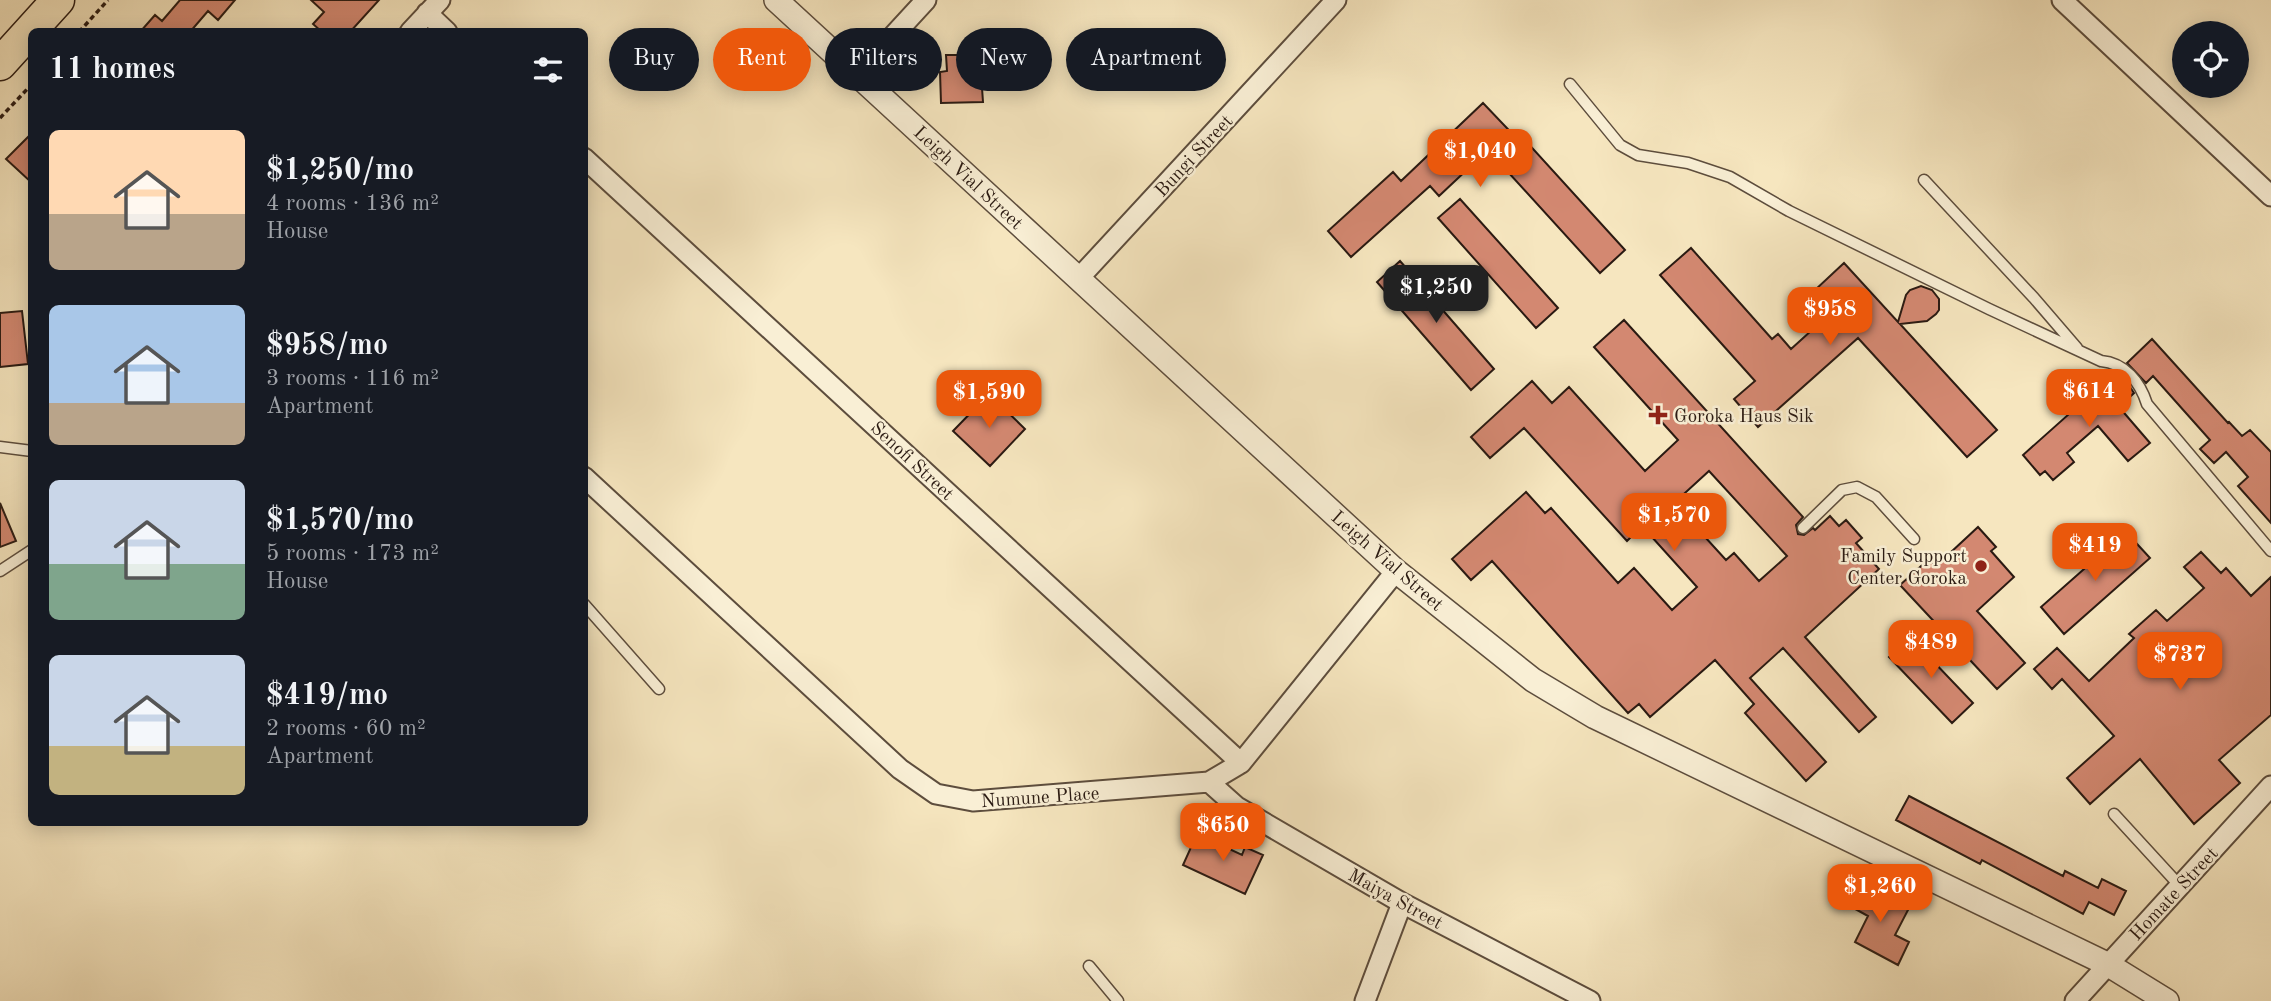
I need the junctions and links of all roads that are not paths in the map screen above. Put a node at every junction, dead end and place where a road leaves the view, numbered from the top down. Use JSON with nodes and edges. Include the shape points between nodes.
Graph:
{"nodes":[{"id":1,"x":58,"y":0,"type":"edge"},
{"id":2,"x":776,"y":0,"type":"edge"},
{"id":3,"x":926,"y":0,"type":"edge"},
{"id":4,"x":1336,"y":0,"type":"edge"},
{"id":5,"x":2062,"y":0,"type":"edge"},
{"id":6,"x":433,"y":6,"type":"edge"},
{"id":7,"x":33,"y":28,"type":"edge"},
{"id":8,"x":414,"y":28,"type":"edge"},
{"id":9,"x":445,"y":28,"type":"edge"},
{"id":10,"x":900,"y":28,"type":"edge"},
{"id":11,"x":28,"y":33,"type":"edge"},
{"id":12,"x":825,"y":44,"type":"edge"},
{"id":13,"x":0,"y":64,"type":"edge"},
{"id":14,"x":1570,"y":84,"type":"dead end"},
{"id":15,"x":876,"y":91,"type":"edge"},
{"id":16,"x":588,"y":162,"type":"edge"},
{"id":17,"x":1924,"y":180,"type":"dead end"},
{"id":18,"x":2271,"y":196,"type":"edge"},
{"id":19,"x":1079,"y":278,"type":"junction"},
{"id":20,"x":2080,"y":351,"type":"junction"},
{"id":21,"x":0,"y":447,"type":"edge"},
{"id":22,"x":28,"y":450,"type":"edge"},
{"id":23,"x":588,"y":481,"type":"edge"},
{"id":24,"x":1803,"y":528,"type":"dead end"},
{"id":25,"x":1914,"y":539,"type":"dead end"},
{"id":26,"x":2271,"y":551,"type":"edge"},
{"id":27,"x":28,"y":553,"type":"edge"},
{"id":28,"x":1396,"y":571,"type":"junction"},
{"id":29,"x":0,"y":572,"type":"edge"},
{"id":30,"x":588,"y":609,"type":"edge"},
{"id":31,"x":659,"y":689,"type":"dead end"},
{"id":32,"x":1241,"y":763,"type":"junction"},
{"id":33,"x":1209,"y":782,"type":"junction"},
{"id":34,"x":2271,"y":786,"type":"edge"},
{"id":35,"x":2114,"y":814,"type":"dead end"},
{"id":36,"x":2180,"y":886,"type":"junction"},
{"id":37,"x":1402,"y":903,"type":"junction"},
{"id":38,"x":2107,"y":964,"type":"junction"},
{"id":39,"x":1089,"y":966,"type":"dead end"},
{"id":40,"x":2157,"y":998,"type":"edge"},
{"id":41,"x":1118,"y":1001,"type":"edge"},
{"id":42,"x":1365,"y":1001,"type":"edge"},
{"id":43,"x":1590,"y":1001,"type":"edge"},
{"id":44,"x":2075,"y":1001,"type":"edge"}],
"edges":[{"from":1,"to":7,"type":"highway"},
{"from":2,"to":12,"type":"street","name":"Leigh Vial Street"},
{"from":3,"to":10,"type":"street"},
{"from":4,"to":19,"type":"street","name":"Bungi Street"},
{"from":5,"to":18,"type":"street"},
{"from":6,"to":8,"type":"street"},
{"from":6,"to":9,"type":"street"},
{"from":11,"to":13,"type":"highway"},
{"from":14,"to":20,"type":"lane","via":[[1620,145],[1639,155],[1688,163],[1730,177],[1789,211]]},
{"from":15,"to":19,"type":"street","name":"Leigh Vial Street"},
{"from":16,"to":32,"type":"street","name":"Senofi Street"},
{"from":17,"to":20,"type":"lane"},
{"from":19,"to":28,"type":"street","name":"Leigh Vial Street"},
{"from":20,"to":26,"type":"lane","via":[[2114,362],[2127,372],[2142,388],[2147,404]]},
{"from":21,"to":22,"type":"lane"},
{"from":23,"to":33,"type":"street","name":"Numune Place","via":[[900,769],[936,794],[974,801]]},
{"from":24,"to":25,"type":"lane","via":[[1842,490],[1857,487],[1876,498]]},
{"from":27,"to":29,"type":"lane"},
{"from":28,"to":32,"type":"street","name":"Numune Place"},
{"from":28,"to":38,"type":"street","name":"Leigh Vial Street","via":[[1533,680],[1595,717]]},
{"from":30,"to":31,"type":"lane"},
{"from":32,"to":33,"type":"street","name":"Numune Place"},
{"from":33,"to":37,"type":"street","name":"Maiya Street","via":[[1237,807]]},
{"from":34,"to":36,"type":"street","name":"Homate Street"},
{"from":35,"to":36,"type":"lane"},
{"from":36,"to":38,"type":"street","name":"Homate Street"},
{"from":37,"to":42,"type":"street"},
{"from":37,"to":43,"type":"street","name":"Maiya Street"},
{"from":38,"to":40,"type":"street","name":"Leigh Vial Street"},
{"from":38,"to":44,"type":"street","name":"Homate Street"},
{"from":39,"to":41,"type":"lane"}]}
